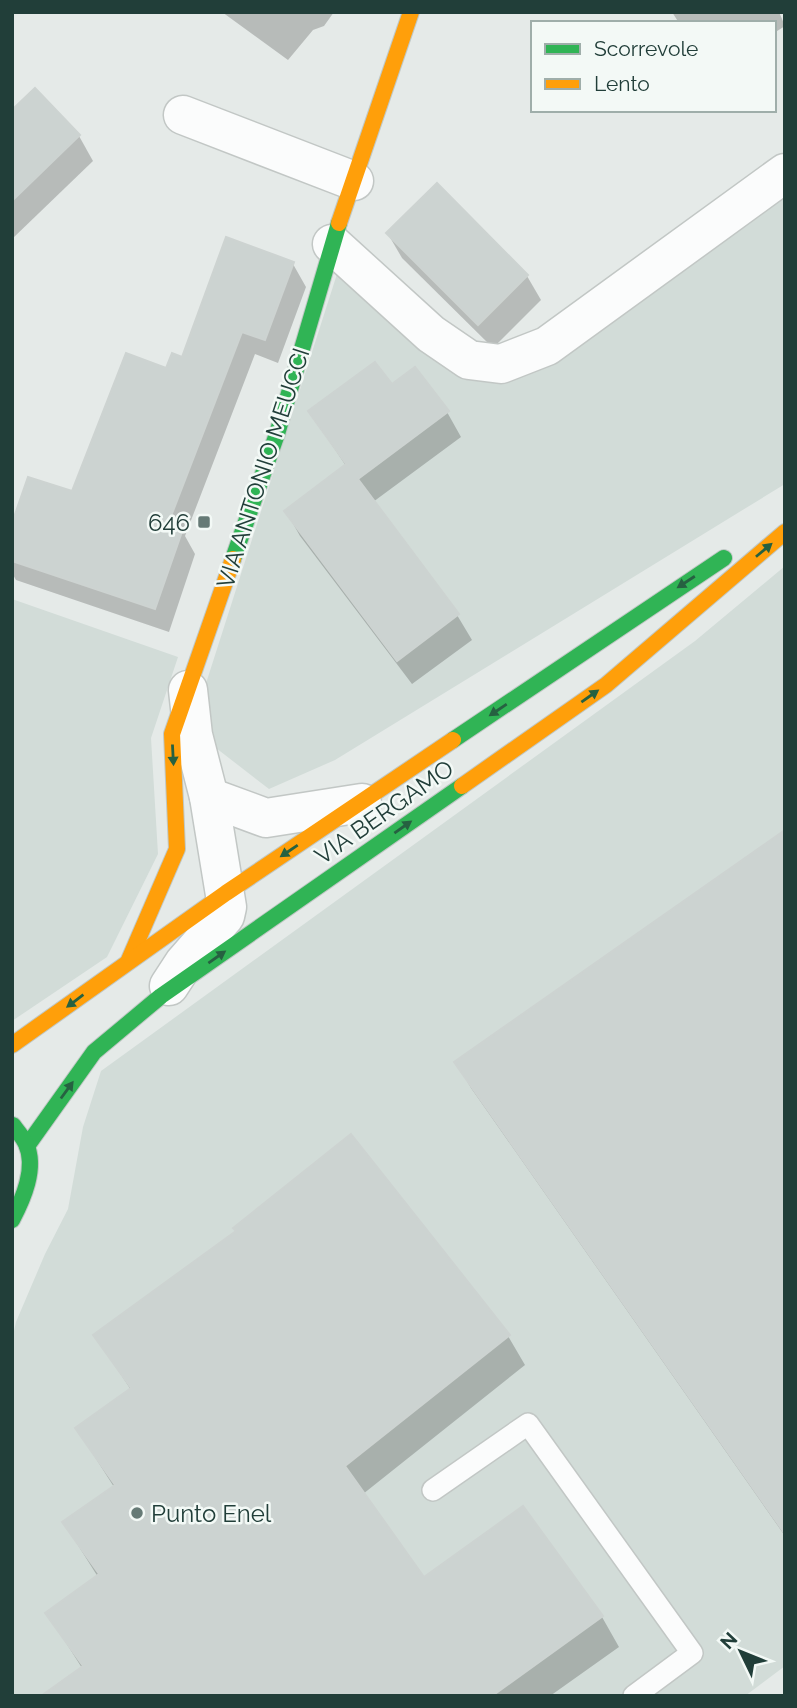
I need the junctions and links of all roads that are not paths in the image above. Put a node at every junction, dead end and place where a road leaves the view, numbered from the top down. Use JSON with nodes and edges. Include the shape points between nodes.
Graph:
{"nodes":[{"id":1,"x":411,"y":12,"type":"edge"},
{"id":2,"x":183,"y":115,"type":"dead end"},
{"id":3,"x":785,"y":173,"type":"edge"},
{"id":4,"x":354,"y":181,"type":"junction"},
{"id":5,"x":332,"y":244,"type":"junction"},
{"id":6,"x":785,"y":519,"type":"edge"},
{"id":7,"x":785,"y":532,"type":"edge"},
{"id":8,"x":188,"y":690,"type":"junction"},
{"id":9,"x":209,"y":797,"type":"junction"},
{"id":10,"x":362,"y":803,"type":"junction"},
{"id":11,"x":226,"y":893,"type":"junction"},
{"id":12,"x":129,"y":960,"type":"junction"},
{"id":13,"x":161,"y":996,"type":"junction"},
{"id":14,"x":12,"y":1045,"type":"edge"},
{"id":15,"x":12,"y":1124,"type":"edge"},
{"id":16,"x":27,"y":1146,"type":"junction"},
{"id":17,"x":12,"y":1220,"type":"edge"},
{"id":18,"x":433,"y":1490,"type":"dead end"},
{"id":19,"x":634,"y":1696,"type":"edge"}],
"edges":[{"from":1,"to":4,"type":"main road","name":"VIA ANTONIO MEUCCI"},
{"from":2,"to":4,"type":"street"},
{"from":3,"to":5,"type":"street","via":[[547,346],[501,364],[469,360],[431,334]]},
{"from":4,"to":5,"type":"main road","name":"VIA ANTONIO MEUCCI"},
{"from":5,"to":8,"type":"main road","name":"VIA ANTONIO MEUCCI","via":[[277,435]]},
{"from":6,"to":10,"type":"main road","name":"VIA BERGAMO","one_way":true},
{"from":13,"to":7,"type":"main road","name":"VIA BERGAMO","one_way":true,"via":[[606,685]]},
{"from":8,"to":9,"type":"street","name":"VIA ANTONIO MEUCCI","via":[[193,734]]},
{"from":8,"to":12,"type":"main road","name":"VIA ANTONIO MEUCCI","one_way":true,"via":[[172,734],[177,849]]},
{"from":9,"to":10,"type":"street","via":[[266,818]]},
{"from":9,"to":11,"type":"street","name":"VIA ANTONIO MEUCCI"},
{"from":10,"to":11,"type":"main road","name":"VIA BERGAMO","one_way":true},
{"from":11,"to":12,"type":"main road","name":"VIA BERGAMO"},
{"from":11,"to":13,"type":"street","name":"VIA ANTONIO MEUCCI","via":[[225,916]]},
{"from":12,"to":14,"type":"main road","name":"VIA BERGAMO","one_way":true},
{"from":16,"to":13,"type":"main road","name":"VIA BERGAMO","one_way":true,"via":[[94,1052]]},
{"from":15,"to":16,"type":"main road"},
{"from":16,"to":17,"type":"main road","via":[[26,1193]]},
{"from":18,"to":19,"type":"lane","via":[[528,1424],[692,1653]]}]}
